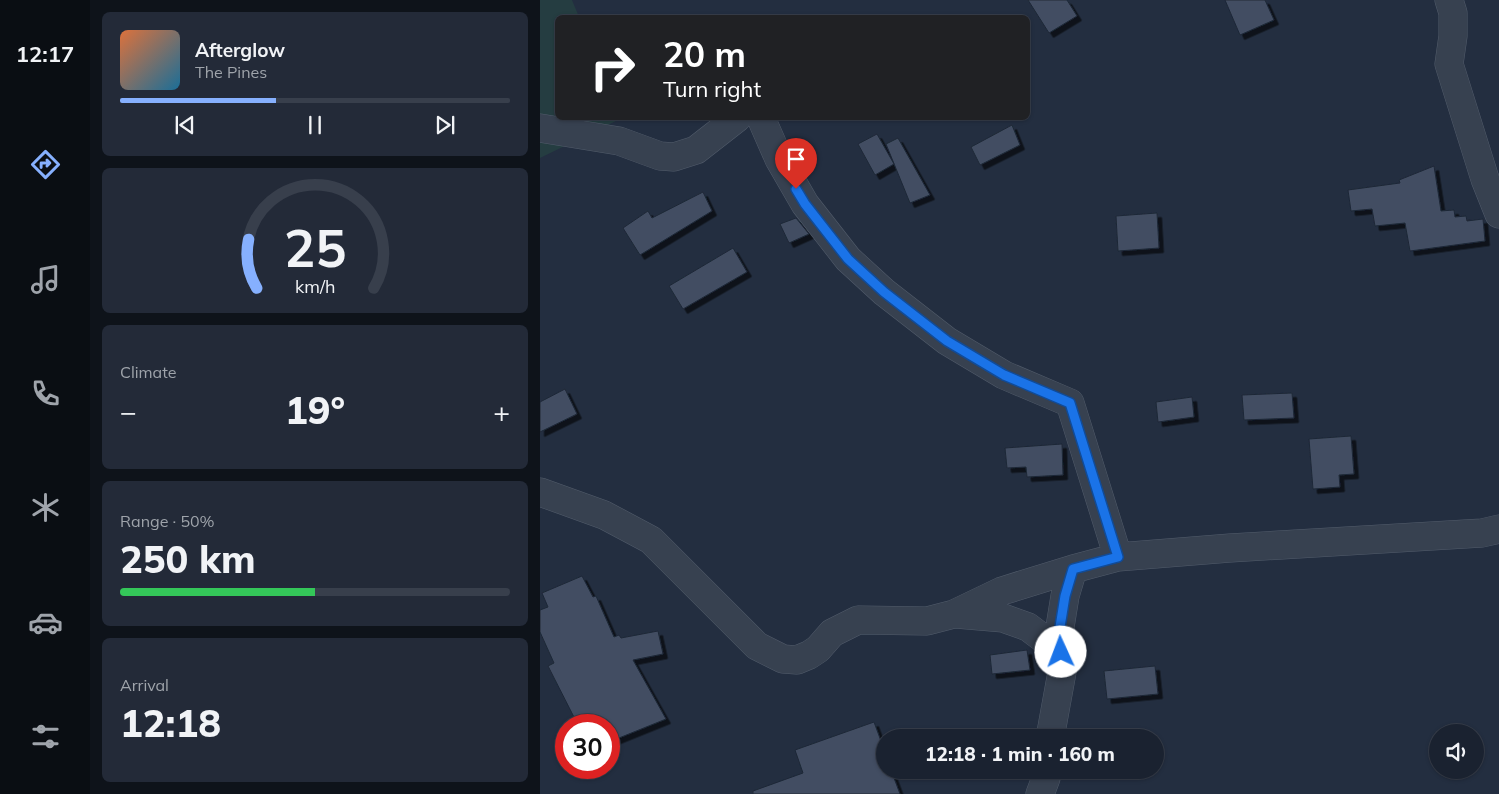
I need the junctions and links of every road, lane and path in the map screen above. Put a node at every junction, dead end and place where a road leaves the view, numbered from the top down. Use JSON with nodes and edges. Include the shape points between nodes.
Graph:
{"nodes":[{"id":1,"x":1449,"y":0,"type":"edge"},
{"id":2,"x":734,"y":120,"type":"edge"},
{"id":3,"x":762,"y":120,"type":"edge"},
{"id":4,"x":540,"y":128,"type":"edge"},
{"id":5,"x":1499,"y":214,"type":"edge"},
{"id":6,"x":540,"y":492,"type":"edge"},
{"id":7,"x":1499,"y":529,"type":"edge"},
{"id":8,"x":1118,"y":557,"type":"junction"},
{"id":9,"x":1073,"y":569,"type":"junction"},
{"id":10,"x":954,"y":614,"type":"junction"},
{"id":11,"x":1061,"y":652,"type":"junction"},
{"id":12,"x":1052,"y":729,"type":"edge"},
{"id":13,"x":1046,"y":779,"type":"edge"},
{"id":14,"x":1040,"y":794,"type":"edge"}],
"edges":[{"from":1,"to":5,"type":"street","via":[[1453,13],[1449,64]]},
{"from":2,"to":4,"type":"street","via":[[696,150],[674,157],[660,156],[619,141]]},
{"from":3,"to":8,"type":"street","via":[[779,159],[805,204],[848,259],[947,341],[1004,375],[1070,403]]},
{"from":6,"to":10,"type":"street","via":[[604,515],[651,540],[757,646],[783,659],[797,660],[809,655],[832,633],[858,620],[927,621]]},
{"from":7,"to":8,"type":"street","via":[[1482,533]]},
{"from":8,"to":9,"type":"street"},
{"from":9,"to":10,"type":"street","via":[[1002,591]]},
{"from":9,"to":11,"type":"street","via":[[1060,627]]},
{"from":10,"to":11,"type":"street","via":[[1003,618],[1028,627]]},
{"from":11,"to":12,"type":"street","via":[[1062,672]]},
{"from":13,"to":14,"type":"street"}]}
